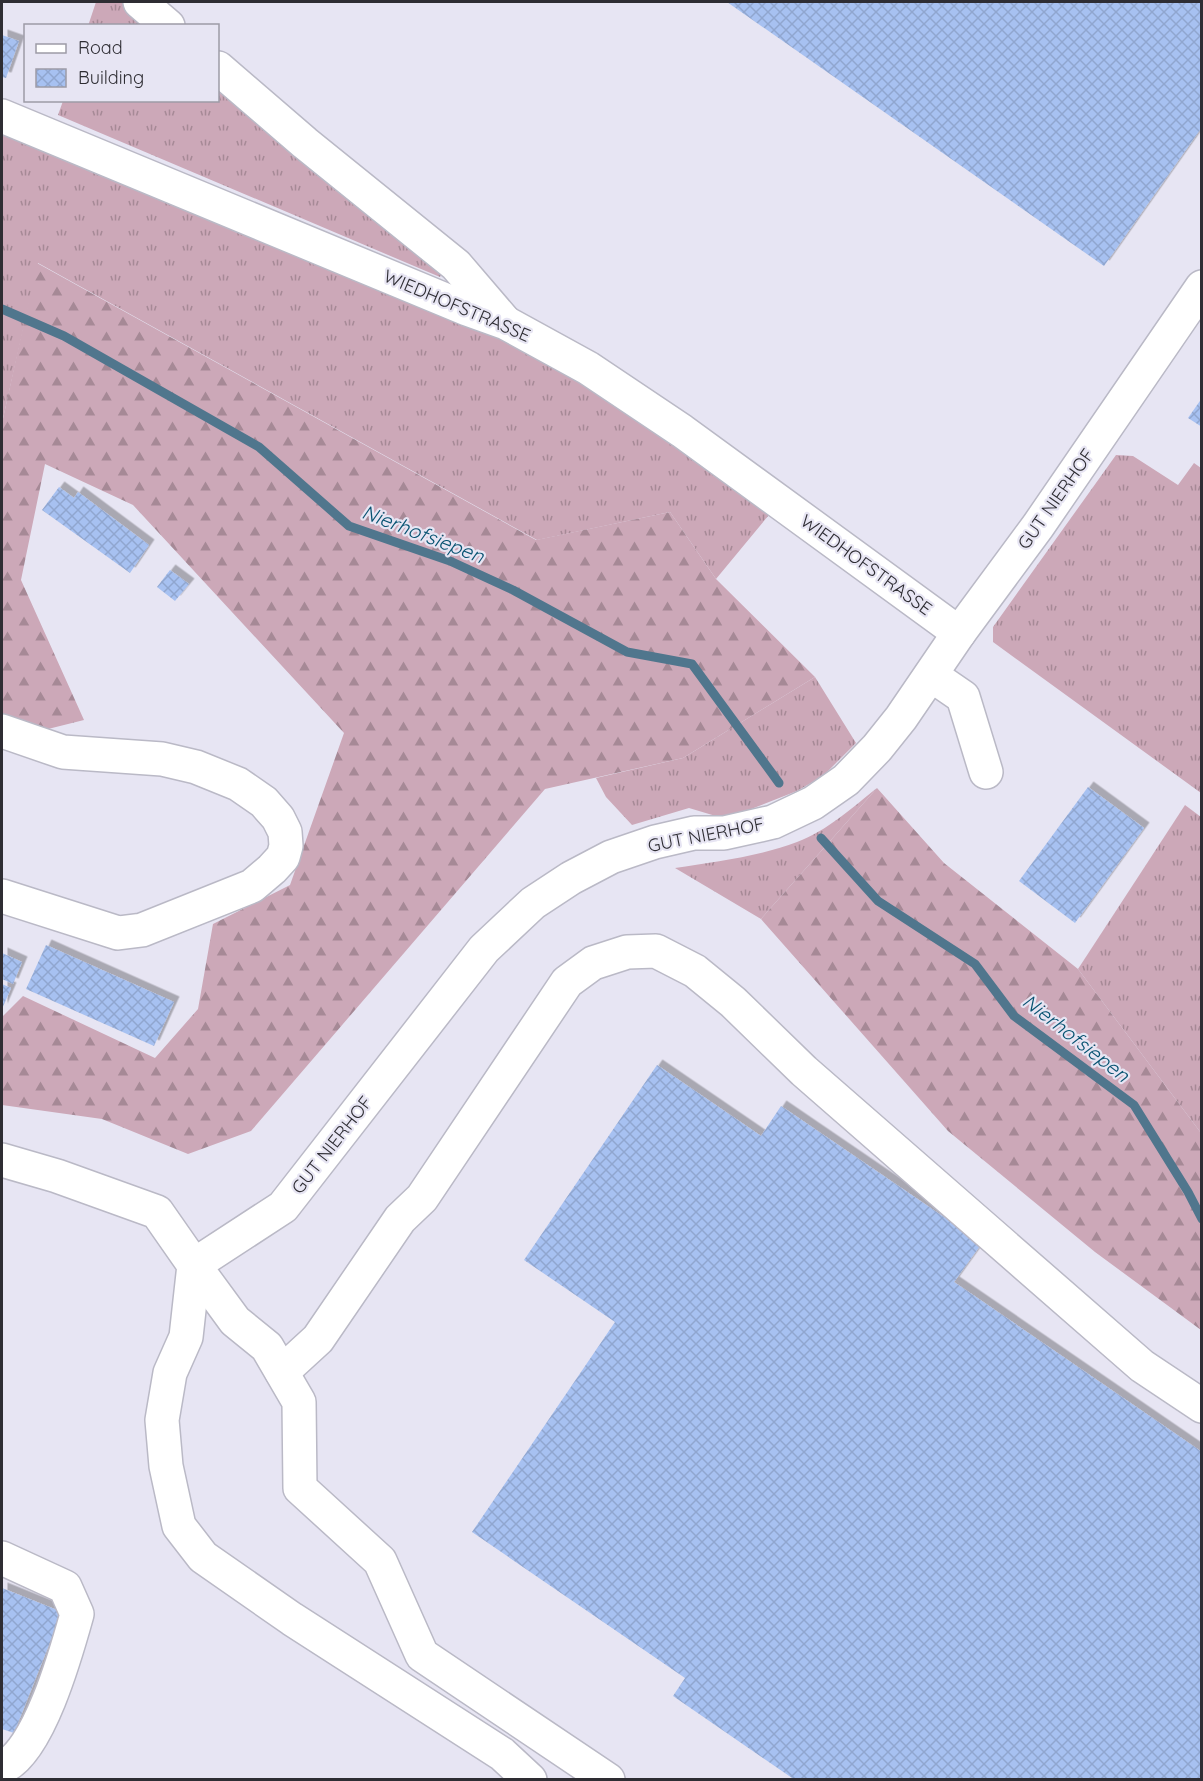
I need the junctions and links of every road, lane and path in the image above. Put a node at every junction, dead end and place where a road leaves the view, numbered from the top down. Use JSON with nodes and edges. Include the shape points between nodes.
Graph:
{"nodes":[{"id":1,"x":140,"y":2,"type":"edge"},
{"id":2,"x":166,"y":24,"type":"edge"},
{"id":3,"x":219,"y":69,"type":"edge"},
{"id":4,"x":2,"y":116,"type":"edge"},
{"id":5,"x":1202,"y":287,"type":"edge"},
{"id":6,"x":506,"y":322,"type":"junction"},
{"id":7,"x":960,"y":633,"type":"junction"},
{"id":8,"x":931,"y":675,"type":"junction"},
{"id":9,"x":2,"y":731,"type":"edge"},
{"id":10,"x":986,"y":772,"type":"dead end"},
{"id":11,"x":2,"y":896,"type":"edge"},
{"id":12,"x":2,"y":1160,"type":"edge"},
{"id":13,"x":194,"y":1265,"type":"junction"},
{"id":14,"x":282,"y":1372,"type":"junction"},
{"id":15,"x":1202,"y":1406,"type":"edge"},
{"id":16,"x":2,"y":1558,"type":"edge"},
{"id":17,"x":2,"y":1767,"type":"edge"},
{"id":18,"x":530,"y":1779,"type":"edge"},
{"id":19,"x":608,"y":1779,"type":"edge"}],
"edges":[{"from":1,"to":2,"type":"street"},
{"from":3,"to":6,"type":"street","via":[[456,265]]},
{"from":4,"to":6,"type":"street","name":"WIEDHOFSTRASSE","via":[[456,305]]},
{"from":5,"to":7,"type":"street","name":"GUT NIERHOF"},
{"from":6,"to":7,"type":"street","name":"WIEDHOFSTRASSE","via":[[588,368],[682,431]]},
{"from":7,"to":8,"type":"street","name":"GUT NIERHOF"},
{"from":8,"to":10,"type":"street","via":[[963,697]]},
{"from":8,"to":13,"type":"street","name":"GUT NIERHOF","via":[[877,748],[846,780],[813,803],[773,822],[724,833],[694,833],[611,857],[533,903],[484,949],[284,1207]]},
{"from":9,"to":11,"type":"street","via":[[63,752],[162,759],[196,767],[238,784],[264,802],[278,818],[286,846],[283,857],[252,886],[142,930],[118,933]]},
{"from":12,"to":13,"type":"street","via":[[157,1212]]},
{"from":13,"to":14,"type":"street","via":[[235,1321],[267,1347]]},
{"from":13,"to":18,"type":"street","via":[[186,1337],[170,1373],[162,1420],[166,1466],[179,1526],[203,1557],[502,1754]]},
{"from":14,"to":15,"type":"street","via":[[318,1339],[400,1219],[422,1198],[567,982],[593,963],[627,952],[656,951],[694,971],[733,1002],[804,1071],[1142,1366]]},
{"from":14,"to":19,"type":"street","via":[[299,1402],[300,1488],[380,1561],[422,1655]]},
{"from":16,"to":17,"type":"street","via":[[64,1587],[77,1614],[64,1664],[37,1729],[10,1765]]}]}
